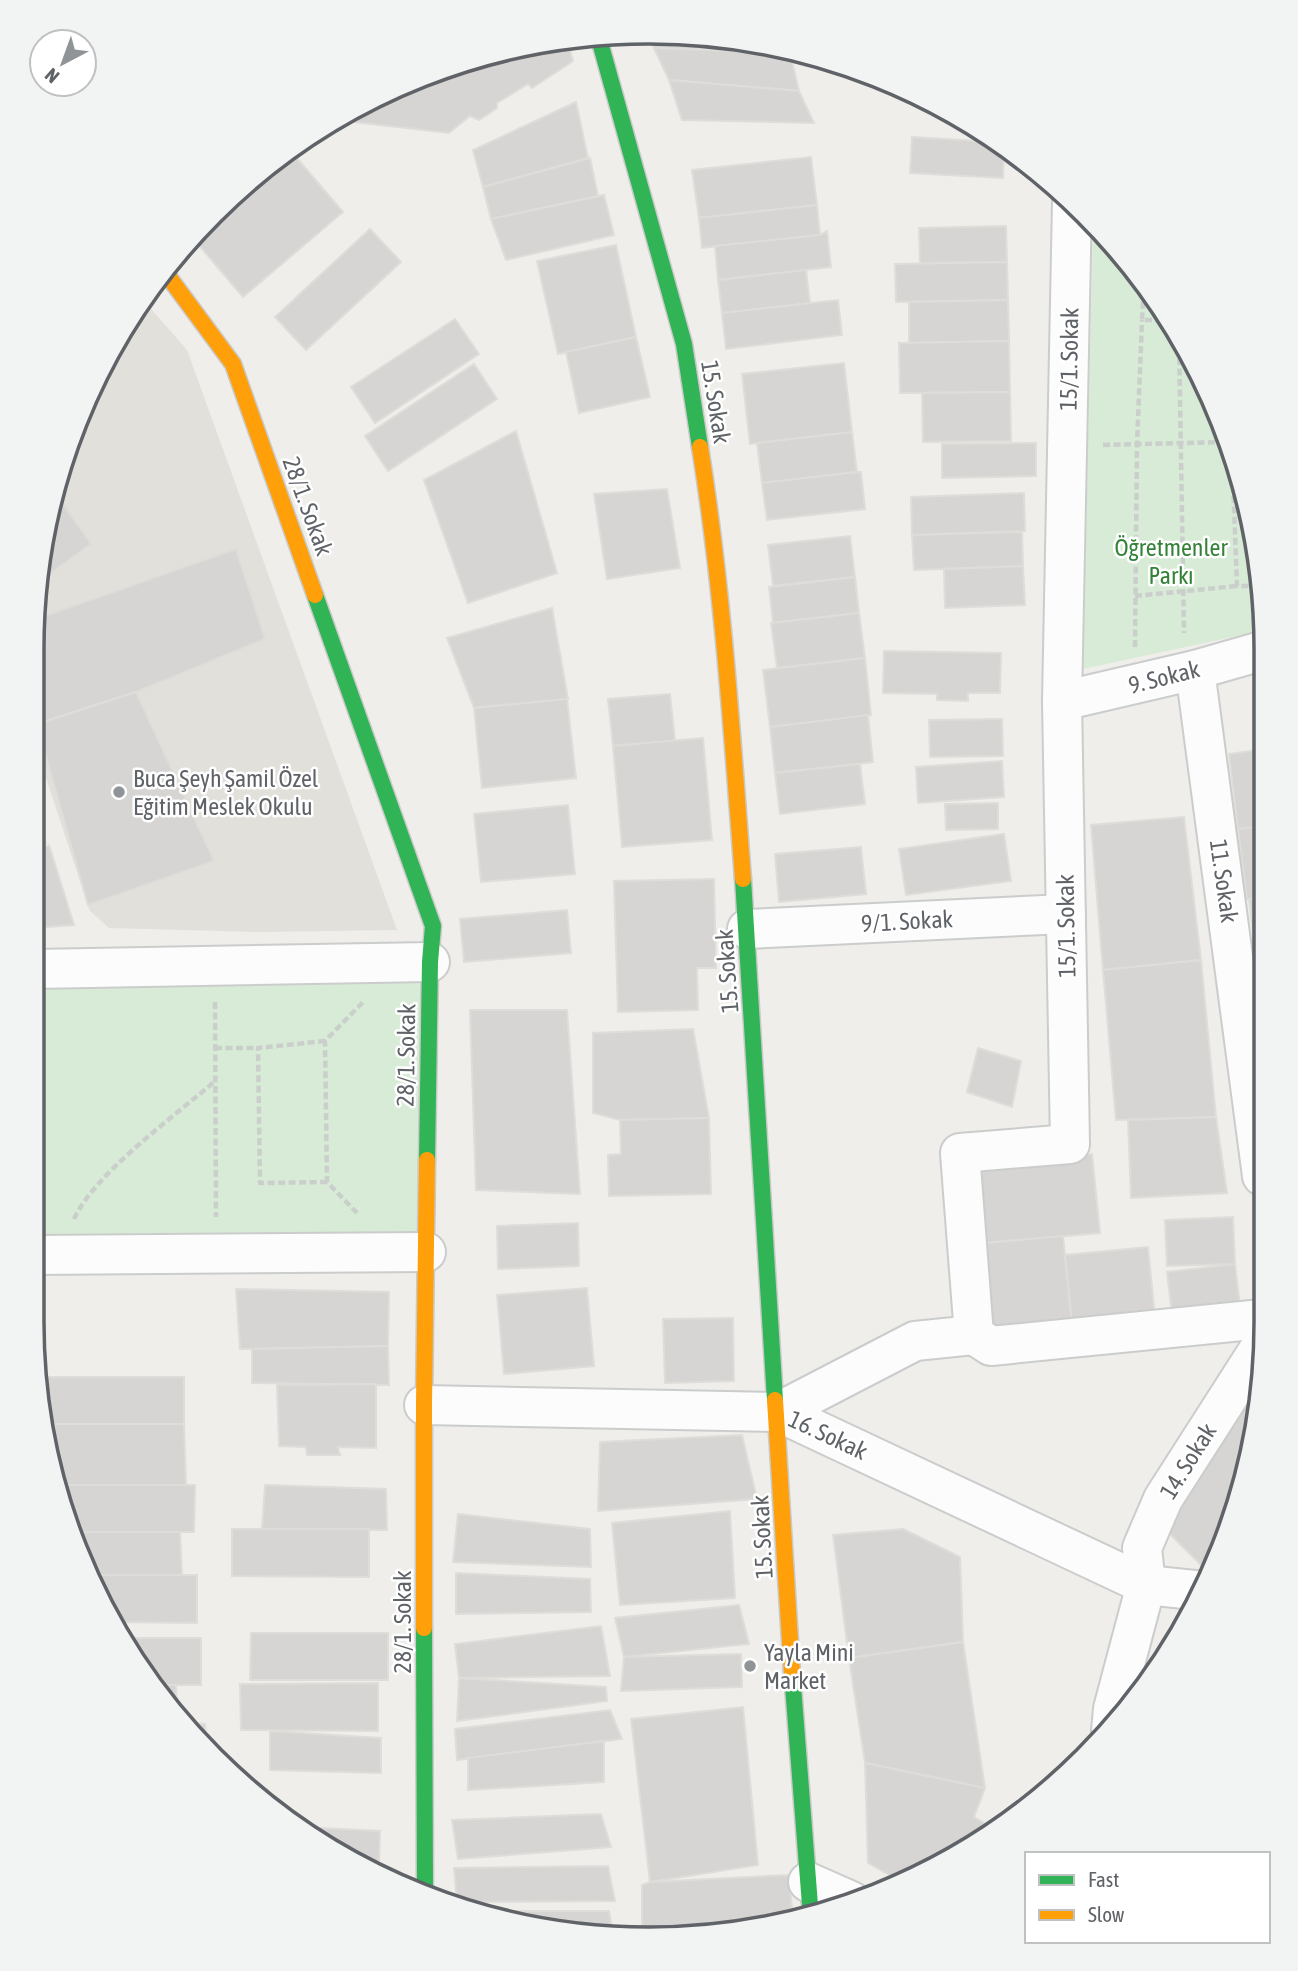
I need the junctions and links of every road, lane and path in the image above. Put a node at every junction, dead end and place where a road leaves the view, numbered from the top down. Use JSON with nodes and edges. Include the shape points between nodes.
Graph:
{"nodes":[{"id":1,"x":601,"y":46,"type":"edge"},
{"id":2,"x":1072,"y":216,"type":"edge"},
{"id":3,"x":170,"y":279,"type":"edge"},
{"id":4,"x":1143,"y":300,"type":"edge"},
{"id":5,"x":1142,"y":320,"type":"junction"},
{"id":6,"x":1156,"y":320,"type":"edge"},
{"id":7,"x":1179,"y":357,"type":"edge"},
{"id":8,"x":1218,"y":442,"type":"edge"},
{"id":9,"x":1137,"y":444,"type":"junction"},
{"id":10,"x":1180,"y":444,"type":"junction"},
{"id":11,"x":1100,"y":445,"type":"dead end"},
{"id":12,"x":1233,"y":490,"type":"edge"},
{"id":13,"x":1237,"y":586,"type":"junction"},
{"id":14,"x":1251,"y":586,"type":"edge"},
{"id":15,"x":1183,"y":589,"type":"junction"},
{"id":16,"x":1135,"y":596,"type":"junction"},
{"id":17,"x":1254,"y":653,"type":"edge"},
{"id":18,"x":1135,"y":659,"type":"dead end"},
{"id":19,"x":1195,"y":670,"type":"junction"},
{"id":20,"x":1062,"y":701,"type":"junction"},
{"id":21,"x":1066,"y":914,"type":"junction"},
{"id":22,"x":747,"y":929,"type":"junction"},
{"id":23,"x":430,"y":962,"type":"junction"},
{"id":24,"x":44,"y":969,"type":"edge"},
{"id":25,"x":215,"y":998,"type":"dead end"},
{"id":26,"x":364,"y":1001,"type":"dead end"},
{"id":27,"x":326,"y":1041,"type":"junction"},
{"id":28,"x":215,"y":1048,"type":"junction"},
{"id":29,"x":258,"y":1048,"type":"junction"},
{"id":30,"x":1254,"y":1055,"type":"edge"},
{"id":31,"x":215,"y":1081,"type":"junction"},
{"id":32,"x":327,"y":1182,"type":"junction"},
{"id":33,"x":364,"y":1220,"type":"dead end"},
{"id":34,"x":216,"y":1225,"type":"dead end"},
{"id":35,"x":426,"y":1252,"type":"junction"},
{"id":36,"x":70,"y":1254,"type":"junction"},
{"id":37,"x":44,"y":1255,"type":"edge"},
{"id":38,"x":1254,"y":1320,"type":"edge"},
{"id":39,"x":974,"y":1335,"type":"junction"},
{"id":40,"x":1253,"y":1358,"type":"edge"},
{"id":41,"x":424,"y":1405,"type":"junction"},
{"id":42,"x":778,"y":1412,"type":"junction"},
{"id":43,"x":1146,"y":1585,"type":"junction"},
{"id":44,"x":1192,"y":1590,"type":"edge"},
{"id":45,"x":1113,"y":1710,"type":"edge"},
{"id":46,"x":425,"y":1884,"type":"edge"},
{"id":47,"x":809,"y":1900,"type":"edge"},
{"id":48,"x":827,"y":1900,"type":"edge"}],
"edges":[{"from":1,"to":22,"type":"street","name":"15. Sokak","via":[[684,344],[712,526]]},
{"from":2,"to":20,"type":"street","name":"15/1. Sokak"},
{"from":3,"to":23,"type":"street","name":"28/1. Sokak","via":[[233,363],[433,926]]},
{"from":4,"to":5,"type":"path"},
{"from":5,"to":6,"type":"path"},
{"from":5,"to":9,"type":"path"},
{"from":7,"to":10,"type":"path"},
{"from":8,"to":10,"type":"path"},
{"from":9,"to":10,"type":"path"},
{"from":9,"to":11,"type":"path"},
{"from":9,"to":16,"type":"path"},
{"from":10,"to":15,"type":"path"},
{"from":12,"to":13,"type":"path"},
{"from":13,"to":14,"type":"path"},
{"from":13,"to":15,"type":"path"},
{"from":15,"to":16,"type":"path"},
{"from":15,"to":19,"type":"path","via":[[1184,647]]},
{"from":16,"to":18,"type":"path"},
{"from":17,"to":19,"type":"street","name":"9. Sokak"},
{"from":19,"to":20,"type":"street","name":"9. Sokak"},
{"from":19,"to":30,"type":"street","name":"11. Sokak"},
{"from":20,"to":21,"type":"street","name":"15/1. Sokak"},
{"from":21,"to":22,"type":"street","name":"9/1. Sokak"},
{"from":21,"to":39,"type":"street","name":"15/1. Sokak","via":[[1070,1144],[960,1153]]},
{"from":22,"to":42,"type":"street","name":"15. Sokak"},
{"from":23,"to":24,"type":"street"},
{"from":23,"to":35,"type":"street","name":"28/1. Sokak"},
{"from":25,"to":28,"type":"path"},
{"from":26,"to":27,"type":"path"},
{"from":27,"to":29,"type":"path"},
{"from":27,"to":32,"type":"path"},
{"from":28,"to":29,"type":"path"},
{"from":28,"to":31,"type":"path"},
{"from":29,"to":32,"type":"path","via":[[260,1183]]},
{"from":31,"to":34,"type":"path"},
{"from":31,"to":36,"type":"path","via":[[112,1170],[80,1205],[73,1221]]},
{"from":32,"to":33,"type":"path"},
{"from":35,"to":36,"type":"street"},
{"from":35,"to":41,"type":"street","name":"28/1. Sokak"},
{"from":36,"to":37,"type":"street"},
{"from":38,"to":39,"type":"street","via":[[991,1346]]},
{"from":39,"to":42,"type":"street","via":[[915,1341]]},
{"from":40,"to":43,"type":"street","name":"14. Sokak","via":[[1163,1499],[1142,1548]]},
{"from":41,"to":42,"type":"street","name":"16. Sokak"},
{"from":41,"to":46,"type":"street","name":"28/1. Sokak"},
{"from":42,"to":43,"type":"street","name":"16. Sokak"},
{"from":42,"to":47,"type":"street","name":"15. Sokak"},
{"from":43,"to":44,"type":"street","name":"16. Sokak"},
{"from":43,"to":45,"type":"street"},
{"from":47,"to":48,"type":"street"}]}
